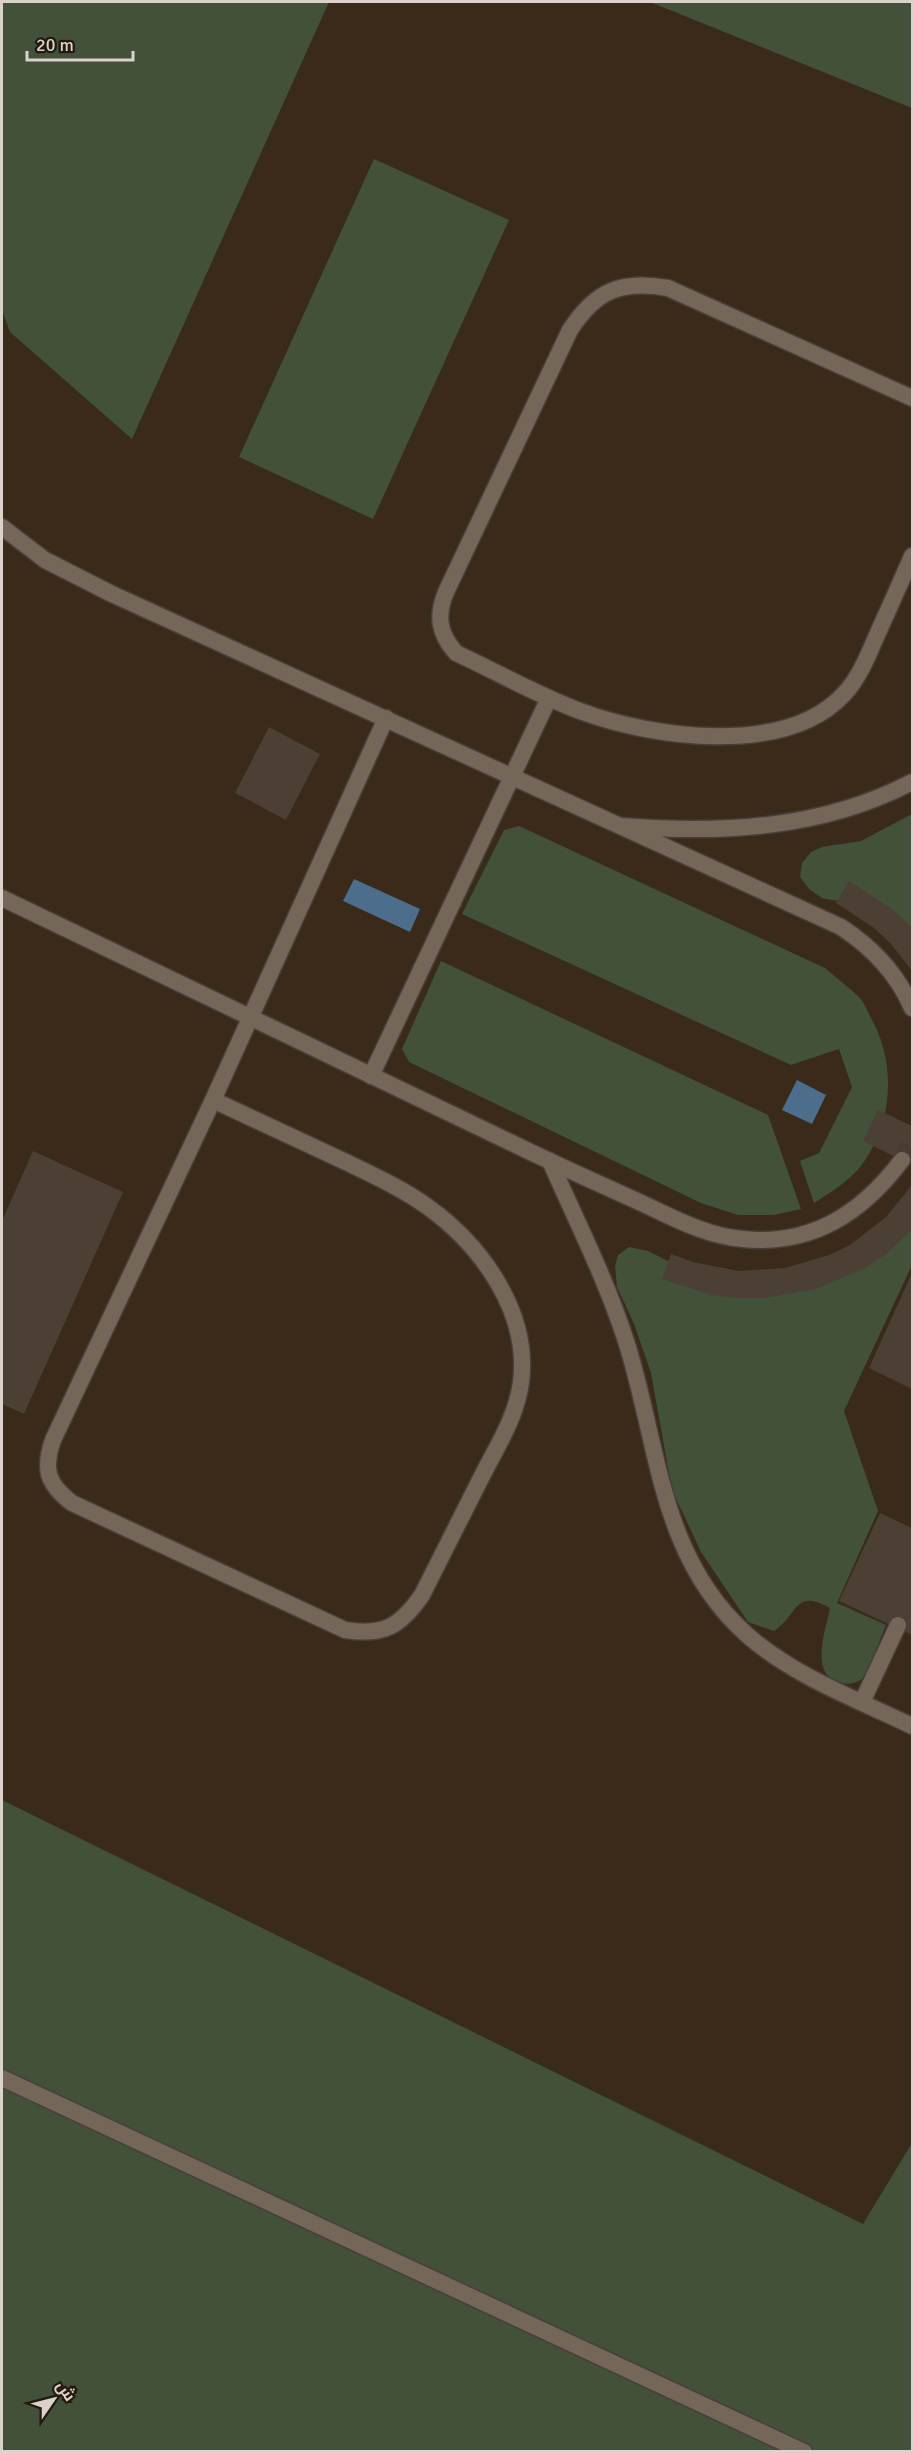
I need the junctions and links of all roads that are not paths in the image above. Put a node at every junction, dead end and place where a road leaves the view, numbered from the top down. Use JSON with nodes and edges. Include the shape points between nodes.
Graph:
{"nodes":[{"id":1,"x":912,"y":398,"type":"edge"},
{"id":2,"x":2,"y":527,"type":"edge"},
{"id":3,"x":912,"y":556,"type":"edge"},
{"id":4,"x":549,"y":698,"type":"junction"},
{"id":5,"x":386,"y":718,"type":"junction"},
{"id":6,"x":512,"y":776,"type":"junction"},
{"id":7,"x":912,"y":782,"type":"edge"},
{"id":8,"x":622,"y":826,"type":"junction"},
{"id":9,"x":2,"y":898,"type":"edge"},
{"id":10,"x":912,"y":1008,"type":"edge"},
{"id":11,"x":250,"y":1018,"type":"junction"},
{"id":12,"x":370,"y":1076,"type":"junction"},
{"id":13,"x":213,"y":1100,"type":"junction"},
{"id":14,"x":902,"y":1160,"type":"tunnel mouth"},
{"id":15,"x":550,"y":1161,"type":"junction"},
{"id":16,"x":898,"y":1625,"type":"dead end"},
{"id":17,"x":862,"y":1702,"type":"junction"},
{"id":18,"x":912,"y":1726,"type":"edge"},
{"id":19,"x":2,"y":2078,"type":"edge"},
{"id":20,"x":804,"y":2451,"type":"edge"}],
"edges":[{"from":1,"to":4,"type":"street","via":[[668,288],[622,286],[600,295],[570,330],[446,592],[439,617],[447,643],[456,653]]},
{"from":2,"to":5,"type":"street","via":[[45,560],[112,594]]},
{"from":3,"to":4,"type":"street","via":[[858,676],[844,694],[808,721],[765,733],[687,734],[615,722]]},
{"from":4,"to":6,"type":"street"},
{"from":5,"to":6,"type":"street"},
{"from":5,"to":11,"type":"street"},
{"from":6,"to":8,"type":"street"},
{"from":6,"to":12,"type":"street"},
{"from":7,"to":8,"type":"street","via":[[849,807],[794,821],[725,830]]},
{"from":8,"to":10,"type":"street","via":[[841,927],[883,960]]},
{"from":9,"to":11,"type":"street"},
{"from":11,"to":12,"type":"street"},
{"from":11,"to":13,"type":"street"},
{"from":12,"to":15,"type":"street"},
{"from":13,"to":13,"type":"street","via":[[399,1188],[428,1207],[455,1229],[478,1256],[514,1315],[522,1348],[521,1383],[513,1416],[422,1595],[409,1615],[390,1628],[368,1633],[345,1630],[72,1503],[57,1492],[48,1475],[47,1458],[53,1440]]},
{"from":14,"to":15,"type":"street","via":[[867,1201],[846,1216],[822,1228],[769,1240],[725,1236],[691,1226]]},
{"from":15,"to":17,"type":"street","via":[[608,1292],[640,1392],[665,1496],[677,1534],[696,1571],[718,1604],[754,1640],[777,1658]]},
{"from":16,"to":17,"type":"street"},
{"from":17,"to":18,"type":"street"},
{"from":19,"to":20,"type":"street"}]}
